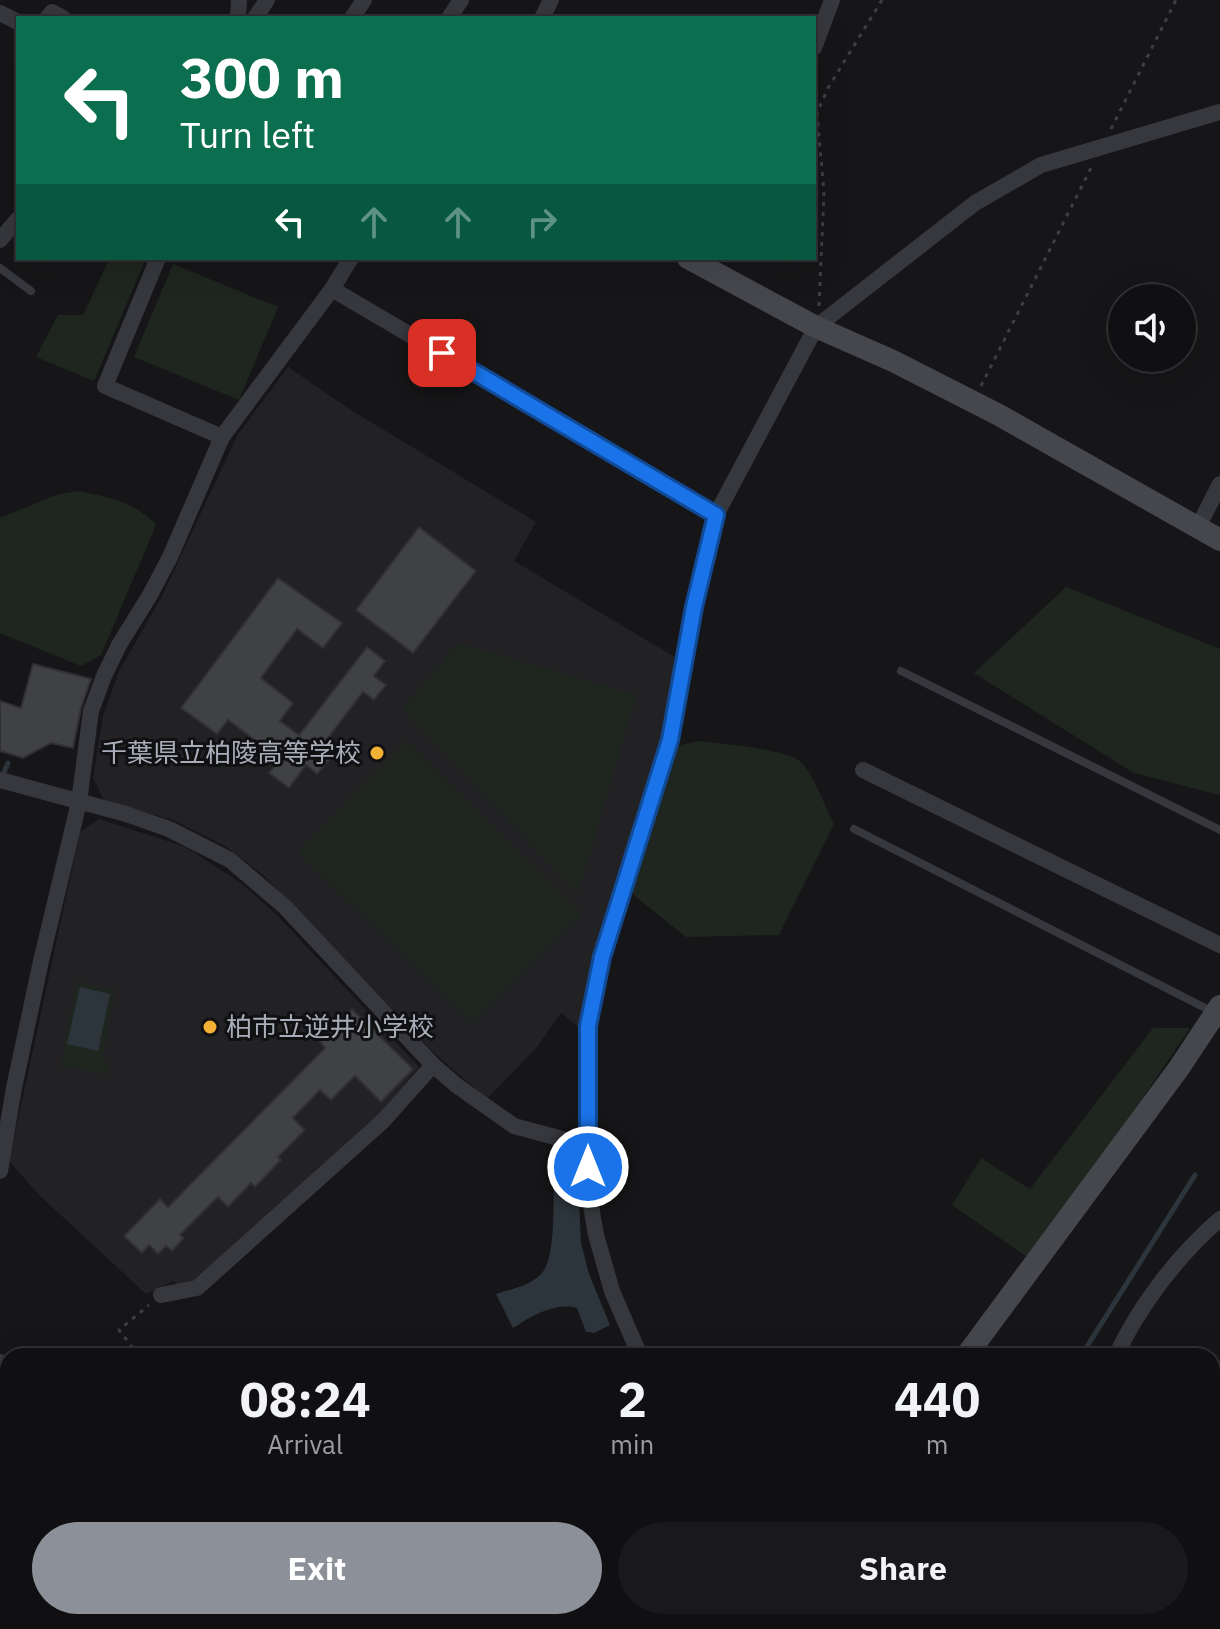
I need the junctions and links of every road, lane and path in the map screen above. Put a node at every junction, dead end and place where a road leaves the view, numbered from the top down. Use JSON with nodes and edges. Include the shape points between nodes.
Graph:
{"nodes":[{"id":1,"x":832,"y":0,"type":"edge"},
{"id":2,"x":882,"y":0,"type":"edge"},
{"id":3,"x":1176,"y":0,"type":"edge"},
{"id":4,"x":816,"y":43,"type":"edge"},
{"id":5,"x":1220,"y":112,"type":"edge"},
{"id":6,"x":1102,"y":147,"type":"junction"},
{"id":7,"x":16,"y":221,"type":"edge"},
{"id":8,"x":0,"y":240,"type":"edge"},
{"id":9,"x":157,"y":260,"type":"edge"},
{"id":10,"x":350,"y":260,"type":"edge"},
{"id":11,"x":692,"y":260,"type":"edge"},
{"id":12,"x":0,"y":268,"type":"edge"},
{"id":13,"x":332,"y":289,"type":"junction"},
{"id":14,"x":31,"y":291,"type":"dead end"},
{"id":15,"x":816,"y":327,"type":"junction"},
{"id":16,"x":973,"y":401,"type":"junction"},
{"id":17,"x":222,"y":437,"type":"junction"},
{"id":18,"x":1220,"y":484,"type":"edge"},
{"id":19,"x":716,"y":515,"type":"junction"},
{"id":20,"x":1197,"y":529,"type":"junction"},
{"id":21,"x":1220,"y":540,"type":"edge"},
{"id":22,"x":901,"y":671,"type":"dead end"},
{"id":23,"x":863,"y":770,"type":"dead end"},
{"id":24,"x":0,"y":780,"type":"edge"},
{"id":25,"x":79,"y":802,"type":"junction"},
{"id":26,"x":854,"y":829,"type":"dead end"},
{"id":27,"x":1220,"y":830,"type":"edge"},
{"id":28,"x":1220,"y":945,"type":"edge"},
{"id":29,"x":1218,"y":1010,"type":"edge"},
{"id":30,"x":433,"y":1065,"type":"junction"},
{"id":31,"x":588,"y":1146,"type":"junction"},
{"id":32,"x":0,"y":1171,"type":"edge"},
{"id":33,"x":1220,"y":1219,"type":"edge"},
{"id":34,"x":161,"y":1295,"type":"joint"},
{"id":35,"x":133,"y":1348,"type":"edge"},
{"id":36,"x":637,"y":1348,"type":"edge"},
{"id":37,"x":972,"y":1348,"type":"edge"},
{"id":38,"x":1120,"y":1348,"type":"edge"}],
"edges":[{"from":1,"to":4,"type":"street"},
{"from":2,"to":15,"type":"path","via":[[817,113],[824,193]]},
{"from":3,"to":6,"type":"path"},
{"from":5,"to":6,"type":"street"},
{"from":6,"to":15,"type":"street","via":[[1041,165],[975,203]]},
{"from":6,"to":16,"type":"path"},
{"from":7,"to":8,"type":"street"},
{"from":9,"to":17,"type":"street","via":[[105,386]]},
{"from":10,"to":13,"type":"street"},
{"from":11,"to":15,"type":"street"},
{"from":12,"to":14,"type":"lane"},
{"from":13,"to":17,"type":"street"},
{"from":13,"to":19,"type":"street"},
{"from":15,"to":16,"type":"street"},
{"from":15,"to":19,"type":"street"},
{"from":16,"to":20,"type":"street"},
{"from":17,"to":25,"type":"street","via":[[170,557],[104,676],[91,711]]},
{"from":18,"to":20,"type":"street"},
{"from":19,"to":31,"type":"street","via":[[670,740],[602,957],[588,1026]]},
{"from":20,"to":21,"type":"street"},
{"from":22,"to":27,"type":"lane"},
{"from":23,"to":28,"type":"street"},
{"from":24,"to":25,"type":"street"},
{"from":25,"to":30,"type":"street","via":[[169,829],[230,860],[285,907]]},
{"from":25,"to":32,"type":"street"},
{"from":26,"to":29,"type":"lane"},
{"from":29,"to":37,"type":"street"},
{"from":30,"to":31,"type":"street","via":[[514,1126]]},
{"from":30,"to":34,"type":"street","via":[[383,1121],[197,1288]]},
{"from":31,"to":36,"type":"street","via":[[596,1235]]},
{"from":33,"to":38,"type":"street","via":[[1178,1261]]},
{"from":34,"to":35,"type":"path","via":[[119,1330]]}]}
